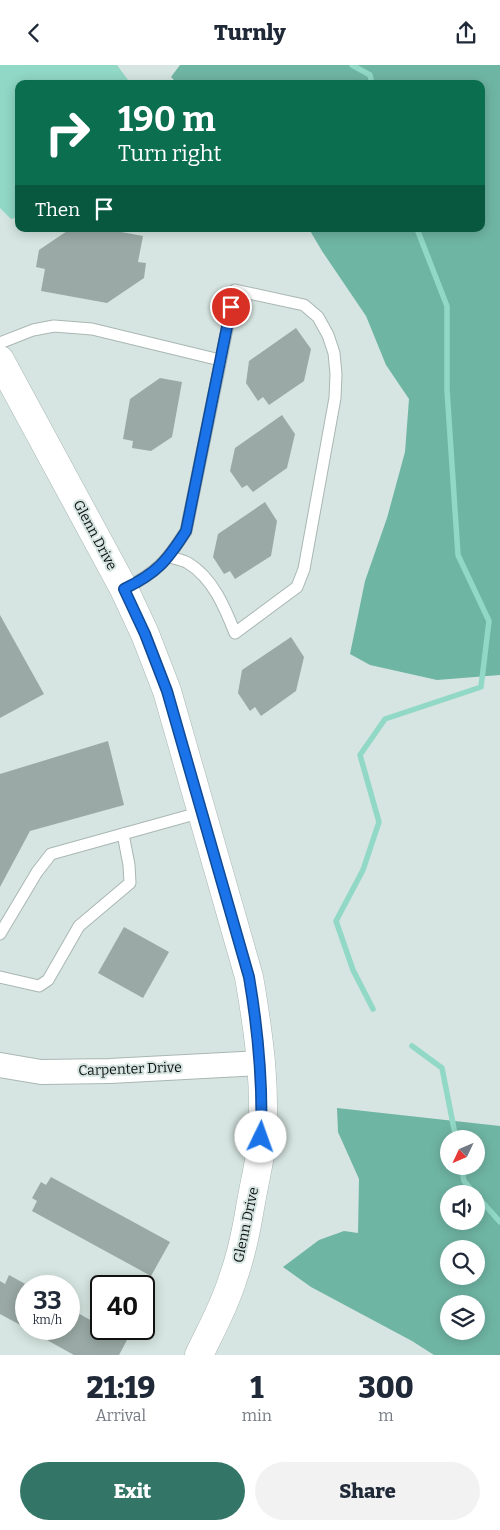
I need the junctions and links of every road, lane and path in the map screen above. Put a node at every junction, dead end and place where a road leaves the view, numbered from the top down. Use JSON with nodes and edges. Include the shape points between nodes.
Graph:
{"nodes":[{"id":1,"x":0,"y":343,"type":"edge"},
{"id":2,"x":220,"y":360,"type":"junction"},
{"id":3,"x":0,"y":361,"type":"edge"},
{"id":4,"x":170,"y":557,"type":"junction"},
{"id":5,"x":124,"y":589,"type":"junction"},
{"id":6,"x":202,"y":812,"type":"junction"},
{"id":7,"x":123,"y":834,"type":"junction"},
{"id":8,"x":0,"y":934,"type":"edge"},
{"id":9,"x":0,"y":977,"type":"edge"},
{"id":10,"x":260,"y":1063,"type":"junction"},
{"id":11,"x":0,"y":1065,"type":"edge"},
{"id":12,"x":199,"y":1355,"type":"edge"}],
"edges":[{"from":1,"to":2,"type":"lane","via":[[54,325],[92,329]]},
{"from":2,"to":4,"type":"lane","via":[[186,531]]},
{"from":2,"to":4,"type":"lane","via":[[235,290],[304,305],[318,317],[328,335],[334,353],[335,398],[304,569],[297,587],[236,633],[210,583],[189,564]]},
{"from":3,"to":5,"type":"street","name":"Glenn Drive"},
{"from":4,"to":5,"type":"lane","via":[[157,570]]},
{"from":5,"to":6,"type":"street","name":"Glenn Drive","via":[[167,691]]},
{"from":6,"to":7,"type":"lane"},
{"from":6,"to":10,"type":"street","name":"Glenn Drive","via":[[249,977]]},
{"from":7,"to":8,"type":"lane","via":[[51,854],[36,872]]},
{"from":7,"to":9,"type":"lane","via":[[130,883],[79,927],[48,980],[40,986]]},
{"from":10,"to":11,"type":"street","name":"Carpenter Drive","via":[[41,1072]]},
{"from":10,"to":12,"type":"street","name":"Glenn Drive","via":[[260,1154],[245,1238],[233,1279]]}]}
